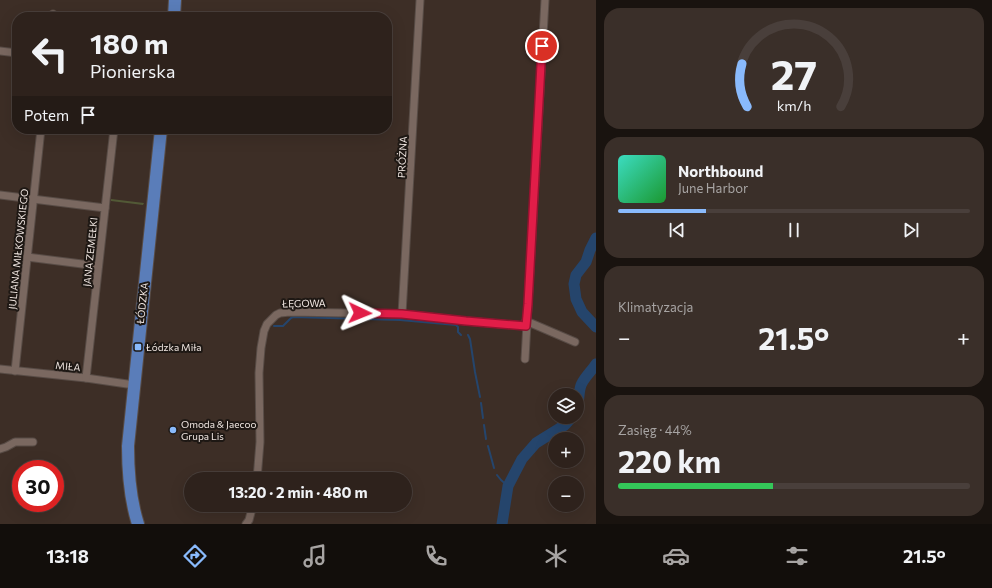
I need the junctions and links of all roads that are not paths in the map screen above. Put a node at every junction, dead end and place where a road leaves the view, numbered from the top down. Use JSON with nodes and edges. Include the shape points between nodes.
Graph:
{"nodes":[{"id":1,"x":175,"y":0,"type":"edge"},
{"id":2,"x":420,"y":0,"type":"edge"},
{"id":3,"x":545,"y":0,"type":"edge"},
{"id":4,"x":174,"y":12,"type":"edge"},
{"id":5,"x":0,"y":51,"type":"edge"},
{"id":6,"x":12,"y":52,"type":"edge"},
{"id":7,"x":41,"y":134,"type":"edge"},
{"id":8,"x":113,"y":134,"type":"edge"},
{"id":9,"x":160,"y":134,"type":"edge"},
{"id":10,"x":0,"y":195,"type":"edge"},
{"id":11,"x":34,"y":199,"type":"junction"},
{"id":12,"x":104,"y":208,"type":"junction"},
{"id":13,"x":27,"y":257,"type":"junction"},
{"id":14,"x":98,"y":266,"type":"junction"},
{"id":15,"x":402,"y":314,"type":"junction"},
{"id":16,"x":526,"y":323,"type":"junction"},
{"id":17,"x":575,"y":342,"type":"dead end"},
{"id":18,"x":524,"y":359,"type":"dead end"},
{"id":19,"x":0,"y":369,"type":"edge"},
{"id":20,"x":15,"y":370,"type":"junction"},
{"id":21,"x":86,"y":378,"type":"junction"},
{"id":22,"x":134,"y":385,"type":"junction"},
{"id":23,"x":33,"y":442,"type":"dead end"},
{"id":24,"x":0,"y":448,"type":"edge"},
{"id":25,"x":258,"y":472,"type":"edge"},
{"id":26,"x":251,"y":512,"type":"edge"},
{"id":27,"x":138,"y":524,"type":"edge"},
{"id":28,"x":246,"y":524,"type":"edge"}],
"edges":[{"from":1,"to":4,"type":"main road"},
{"from":2,"to":15,"type":"street","name":"PRÓŻNA"},
{"from":3,"to":16,"type":"street"},
{"from":5,"to":6,"type":"street"},
{"from":7,"to":11,"type":"street","name":"JULIANA MIŁKOWSKIEGO"},
{"from":8,"to":12,"type":"street","name":"JANA ZEMEŁKI"},
{"from":9,"to":22,"type":"main road","name":"ŁÓDZKA"},
{"from":10,"to":11,"type":"street"},
{"from":11,"to":12,"type":"street"},
{"from":11,"to":13,"type":"street","name":"JULIANA MIŁKOWSKIEGO"},
{"from":12,"to":14,"type":"street","name":"JANA ZEMEŁKI"},
{"from":13,"to":14,"type":"street"},
{"from":13,"to":20,"type":"street","name":"JULIANA MIŁKOWSKIEGO"},
{"from":14,"to":21,"type":"street","name":"JANA ZEMEŁKI"},
{"from":15,"to":16,"type":"street","name":"ŁĘGOWA","via":[[466,321]]},
{"from":15,"to":25,"type":"street","name":"ŁĘGOWA","via":[[285,312],[276,315],[267,324],[259,373]]},
{"from":16,"to":17,"type":"street","name":"ŁĘGOWA"},
{"from":16,"to":18,"type":"street"},
{"from":19,"to":20,"type":"street","name":"MIŁA"},
{"from":20,"to":21,"type":"street","name":"MIŁA"},
{"from":21,"to":22,"type":"street","name":"MIŁA"},
{"from":22,"to":27,"type":"main road","name":"ŁÓDZKA","via":[[128,461],[130,492]]},
{"from":23,"to":24,"type":"street","via":[[15,442]]},
{"from":26,"to":28,"type":"street"}]}
